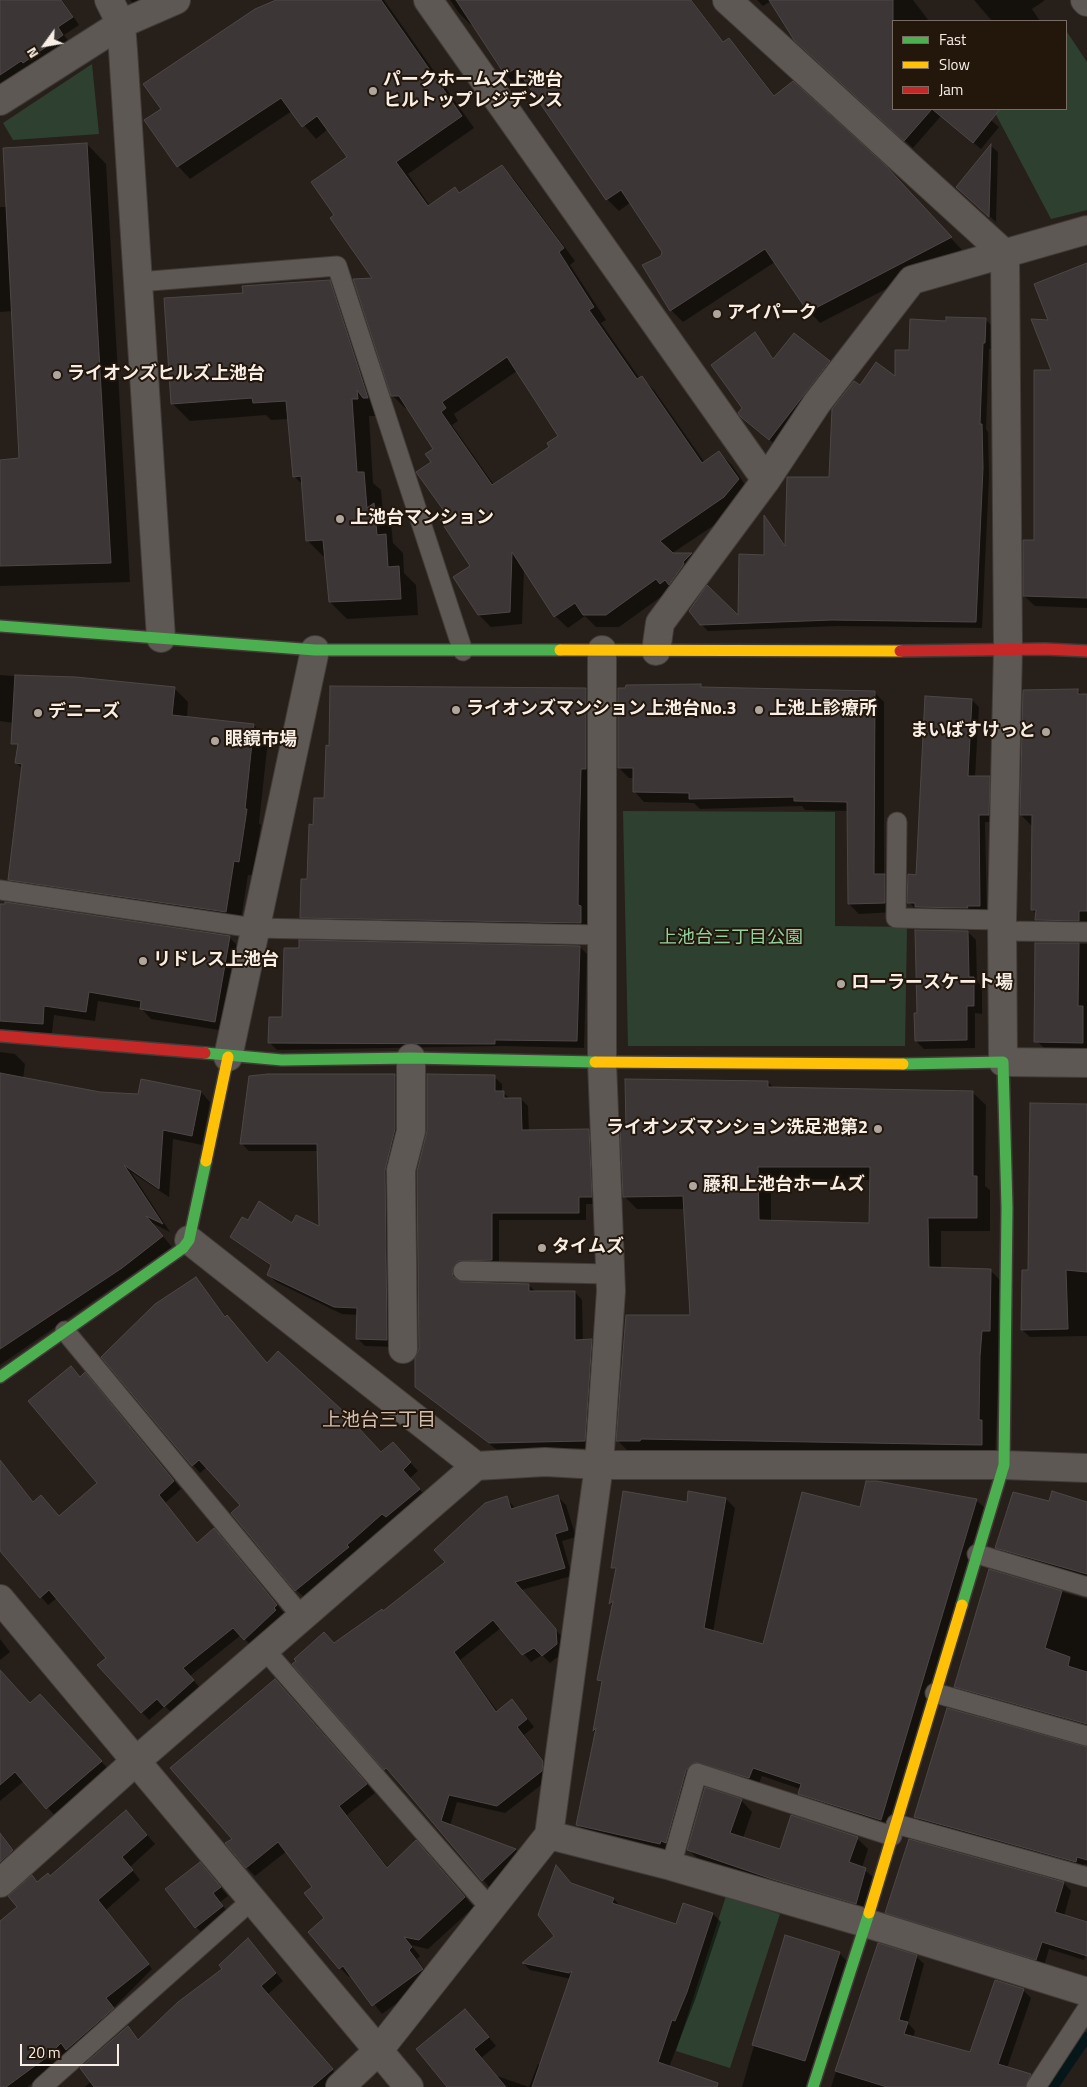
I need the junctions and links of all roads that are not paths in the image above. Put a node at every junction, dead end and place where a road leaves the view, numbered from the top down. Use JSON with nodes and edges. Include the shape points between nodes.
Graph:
{"nodes":[{"id":1,"x":109,"y":0,"type":"edge"},
{"id":2,"x":176,"y":0,"type":"edge"},
{"id":3,"x":428,"y":0,"type":"edge"},
{"id":4,"x":727,"y":0,"type":"edge"},
{"id":5,"x":121,"y":24,"type":"junction"},
{"id":6,"x":0,"y":101,"type":"edge"},
{"id":7,"x":1087,"y":230,"type":"edge"},
{"id":8,"x":1005,"y":254,"type":"junction"},
{"id":9,"x":138,"y":282,"type":"junction"},
{"id":10,"x":766,"y":480,"type":"junction"},
{"id":11,"x":0,"y":626,"type":"edge"},
{"id":12,"x":162,"y":638,"type":"junction"},
{"id":13,"x":1008,"y":649,"type":"junction"},
{"id":14,"x":315,"y":650,"type":"junction"},
{"id":15,"x":602,"y":650,"type":"junction"},
{"id":16,"x":463,"y":651,"type":"junction"},
{"id":17,"x":656,"y":651,"type":"junction"},
{"id":18,"x":1087,"y":652,"type":"edge"},
{"id":19,"x":897,"y":822,"type":"dead end"},
{"id":20,"x":0,"y":890,"type":"edge"},
{"id":21,"x":1002,"y":926,"type":"junction"},
{"id":22,"x":254,"y":928,"type":"junction"},
{"id":23,"x":1087,"y":932,"type":"edge"},
{"id":24,"x":603,"y":935,"type":"junction"},
{"id":25,"x":0,"y":1036,"type":"edge"},
{"id":26,"x":228,"y":1057,"type":"junction"},
{"id":27,"x":411,"y":1058,"type":"junction"},
{"id":28,"x":602,"y":1062,"type":"junction"},
{"id":29,"x":1003,"y":1062,"type":"junction"},
{"id":30,"x":1087,"y":1063,"type":"edge"},
{"id":31,"x":190,"y":1240,"type":"junction"},
{"id":32,"x":463,"y":1271,"type":"dead end"},
{"id":33,"x":611,"y":1274,"type":"junction"},
{"id":34,"x":65,"y":1331,"type":"junction"},
{"id":35,"x":403,"y":1349,"type":"dead end"},
{"id":36,"x":0,"y":1377,"type":"edge"},
{"id":37,"x":1004,"y":1464,"type":"junction"},
{"id":38,"x":599,"y":1465,"type":"junction"},
{"id":39,"x":476,"y":1466,"type":"junction"},
{"id":40,"x":1087,"y":1468,"type":"edge"},
{"id":41,"x":977,"y":1554,"type":"junction"},
{"id":42,"x":1087,"y":1587,"type":"edge"},
{"id":43,"x":0,"y":1599,"type":"edge"},
{"id":44,"x":303,"y":1618,"type":"junction"},
{"id":45,"x":265,"y":1650,"type":"junction"},
{"id":46,"x":935,"y":1693,"type":"junction"},
{"id":47,"x":1087,"y":1736,"type":"edge"},
{"id":48,"x":136,"y":1761,"type":"junction"},
{"id":49,"x":894,"y":1830,"type":"junction"},
{"id":50,"x":549,"y":1835,"type":"junction"},
{"id":51,"x":671,"y":1866,"type":"junction"},
{"id":52,"x":1087,"y":1877,"type":"edge"},
{"id":53,"x":0,"y":1883,"type":"edge"},
{"id":54,"x":252,"y":1900,"type":"junction"},
{"id":55,"x":491,"y":1909,"type":"junction"},
{"id":56,"x":866,"y":1923,"type":"junction"},
{"id":57,"x":1087,"y":1992,"type":"edge"},
{"id":58,"x":1087,"y":2009,"type":"edge"},
{"id":59,"x":378,"y":2051,"type":"junction"},
{"id":60,"x":820,"y":2085,"type":"edge"},
{"id":61,"x":42,"y":2087,"type":"edge"},
{"id":62,"x":340,"y":2087,"type":"edge"},
{"id":63,"x":409,"y":2087,"type":"edge"},
{"id":64,"x":1036,"y":2087,"type":"edge"}],
"edges":[{"from":1,"to":5,"type":"street"},
{"from":2,"to":5,"type":"street"},
{"from":3,"to":10,"type":"street"},
{"from":4,"to":8,"type":"street"},
{"from":5,"to":6,"type":"street"},
{"from":5,"to":9,"type":"street"},
{"from":7,"to":8,"type":"street"},
{"from":8,"to":10,"type":"street","via":[[912,280],[817,403]]},
{"from":8,"to":13,"type":"street"},
{"from":9,"to":12,"type":"street"},
{"from":9,"to":16,"type":"lane","via":[[337,266]]},
{"from":10,"to":17,"type":"street","via":[[660,623]]},
{"from":11,"to":12,"type":"street"},
{"from":12,"to":14,"type":"street"},
{"from":13,"to":17,"type":"street"},
{"from":13,"to":18,"type":"street"},
{"from":13,"to":21,"type":"street"},
{"from":14,"to":16,"type":"street"},
{"from":14,"to":22,"type":"street"},
{"from":15,"to":16,"type":"street"},
{"from":15,"to":17,"type":"street"},
{"from":15,"to":24,"type":"street"},
{"from":19,"to":21,"type":"lane","via":[[896,918]]},
{"from":20,"to":22,"type":"lane"},
{"from":21,"to":23,"type":"lane"},
{"from":21,"to":29,"type":"street"},
{"from":22,"to":24,"type":"lane"},
{"from":22,"to":26,"type":"street"},
{"from":24,"to":28,"type":"street"},
{"from":25,"to":26,"type":"street"},
{"from":26,"to":27,"type":"street","via":[[282,1060]]},
{"from":26,"to":31,"type":"street"},
{"from":27,"to":28,"type":"street"},
{"from":27,"to":35,"type":"street","via":[[411,1131],[401,1170]]},
{"from":28,"to":29,"type":"street"},
{"from":28,"to":33,"type":"street"},
{"from":29,"to":30,"type":"street"},
{"from":29,"to":37,"type":"street","via":[[1007,1208]]},
{"from":31,"to":34,"type":"street"},
{"from":31,"to":39,"type":"street"},
{"from":32,"to":33,"type":"lane"},
{"from":33,"to":38,"type":"street"},
{"from":34,"to":36,"type":"street"},
{"from":34,"to":44,"type":"lane"},
{"from":37,"to":38,"type":"street"},
{"from":37,"to":40,"type":"street"},
{"from":37,"to":41,"type":"street"},
{"from":38,"to":39,"type":"street","via":[[545,1462]]},
{"from":38,"to":50,"type":"street"},
{"from":39,"to":44,"type":"street"},
{"from":41,"to":42,"type":"lane"},
{"from":41,"to":46,"type":"street"},
{"from":43,"to":48,"type":"street"},
{"from":44,"to":45,"type":"street"},
{"from":45,"to":48,"type":"street"},
{"from":45,"to":55,"type":"lane"},
{"from":46,"to":47,"type":"lane"},
{"from":46,"to":49,"type":"street"},
{"from":48,"to":53,"type":"street"},
{"from":48,"to":54,"type":"street"},
{"from":49,"to":51,"type":"lane","via":[[697,1773]]},
{"from":49,"to":52,"type":"lane"},
{"from":49,"to":56,"type":"street"},
{"from":50,"to":51,"type":"street"},
{"from":50,"to":55,"type":"street"},
{"from":51,"to":56,"type":"street"},
{"from":54,"to":59,"type":"street"},
{"from":54,"to":61,"type":"lane"},
{"from":55,"to":59,"type":"street"},
{"from":56,"to":57,"type":"street"},
{"from":56,"to":60,"type":"street"},
{"from":58,"to":64,"type":"lane"},
{"from":59,"to":62,"type":"street"},
{"from":59,"to":63,"type":"street"}]}
